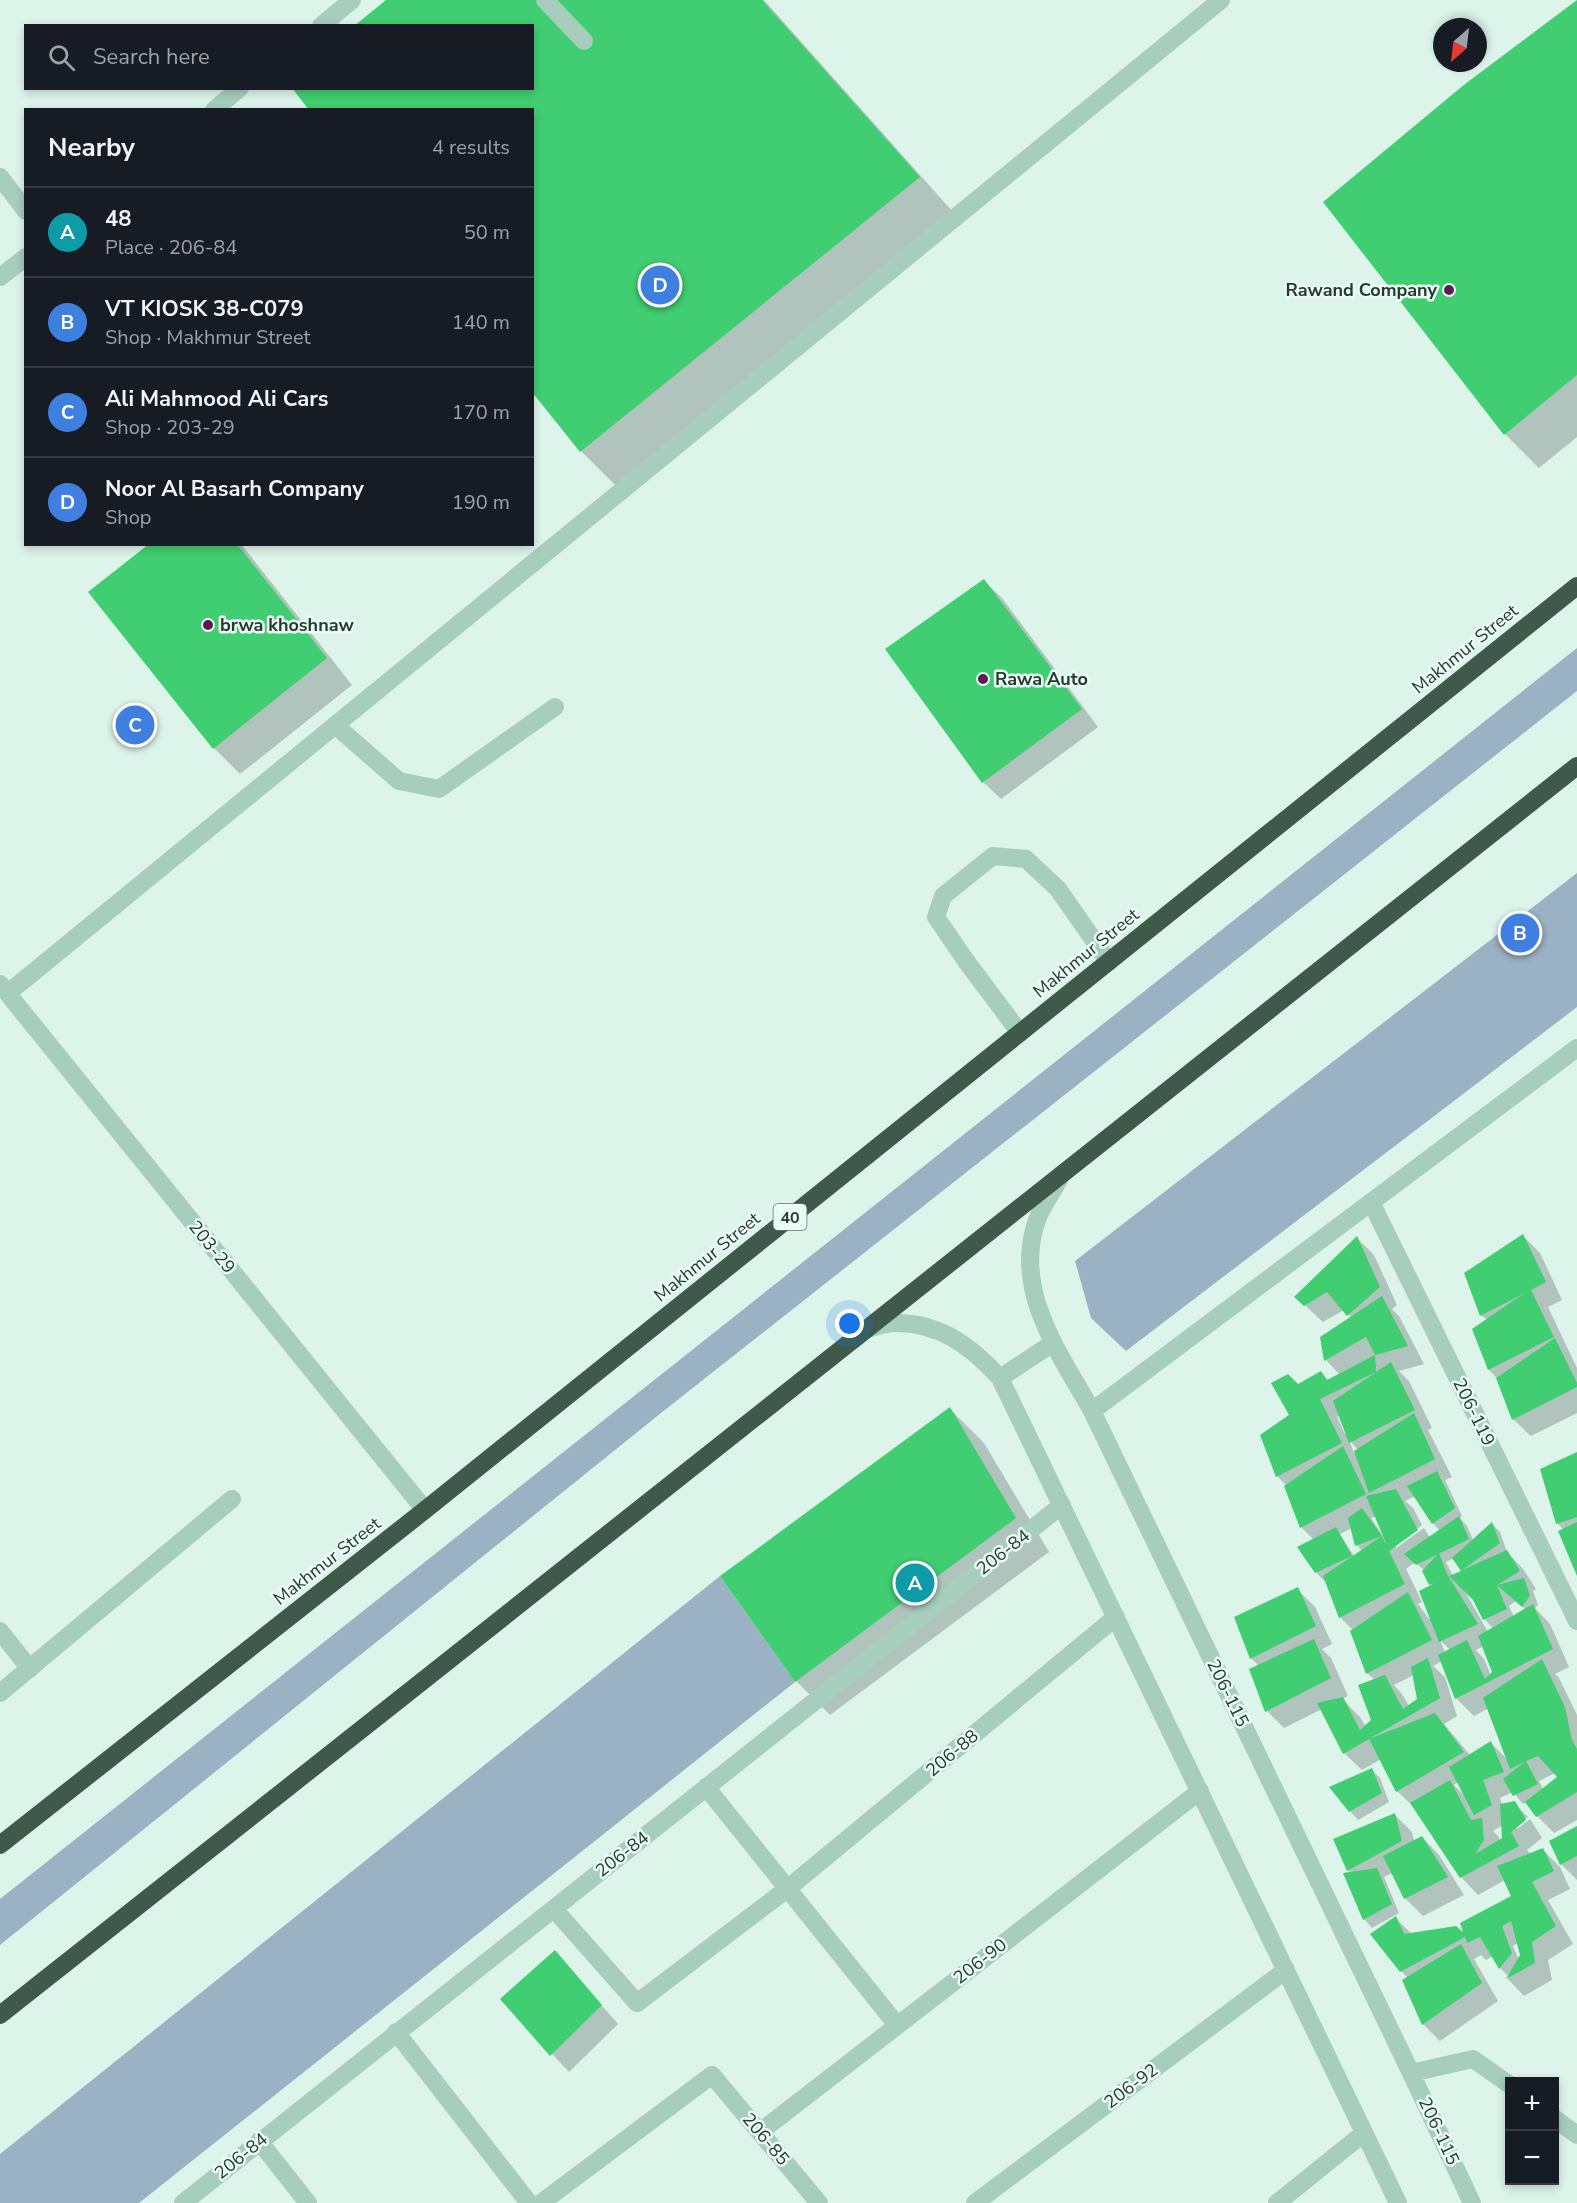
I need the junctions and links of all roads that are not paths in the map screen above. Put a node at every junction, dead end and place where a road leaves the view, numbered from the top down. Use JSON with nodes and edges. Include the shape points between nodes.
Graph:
{"nodes":[{"id":1,"x":352,"y":0,"type":"edge"},
{"id":2,"x":546,"y":0,"type":"edge"},
{"id":3,"x":1221,"y":0,"type":"edge"},
{"id":4,"x":323,"y":24,"type":"edge"},
{"id":5,"x":584,"y":41,"type":"dead end"},
{"id":6,"x":238,"y":90,"type":"edge"},
{"id":7,"x":216,"y":108,"type":"edge"},
{"id":8,"x":0,"y":177,"type":"edge"},
{"id":9,"x":24,"y":208,"type":"edge"},
{"id":10,"x":24,"y":259,"type":"edge"},
{"id":11,"x":0,"y":277,"type":"edge"},
{"id":12,"x":1577,"y":586,"type":"edge"},
{"id":13,"x":555,"y":707,"type":"dead end"},
{"id":14,"x":335,"y":725,"type":"junction"},
{"id":15,"x":1577,"y":766,"type":"edge"},
{"id":16,"x":1109,"y":962,"type":"junction"},
{"id":17,"x":4,"y":988,"type":"edge"},
{"id":18,"x":1020,"y":1033,"type":"junction"},
{"id":19,"x":1577,"y":1048,"type":"edge"},
{"id":20,"x":1059,"y":1180,"type":"junction"},
{"id":21,"x":1371,"y":1202,"type":"junction"},
{"id":22,"x":865,"y":1329,"type":"junction"},
{"id":23,"x":1053,"y":1343,"type":"junction"},
{"id":24,"x":1000,"y":1378,"type":"junction"},
{"id":25,"x":1092,"y":1411,"type":"junction"},
{"id":26,"x":232,"y":1499,"type":"dead end"},
{"id":27,"x":1062,"y":1505,"type":"junction"},
{"id":28,"x":425,"y":1510,"type":"junction"},
{"id":29,"x":1116,"y":1617,"type":"junction"},
{"id":30,"x":1577,"y":1621,"type":"edge"},
{"id":31,"x":0,"y":1631,"type":"edge"},
{"id":32,"x":30,"y":1669,"type":"junction"},
{"id":33,"x":0,"y":1693,"type":"edge"},
{"id":34,"x":706,"y":1787,"type":"junction"},
{"id":35,"x":1200,"y":1791,"type":"junction"},
{"id":36,"x":0,"y":1845,"type":"edge"},
{"id":37,"x":787,"y":1888,"type":"junction"},
{"id":38,"x":554,"y":1908,"type":"junction"},
{"id":39,"x":1286,"y":1970,"type":"junction"},
{"id":40,"x":0,"y":2015,"type":"edge"},
{"id":41,"x":897,"y":2025,"type":"junction"},
{"id":42,"x":396,"y":2032,"type":"junction"},
{"id":43,"x":1412,"y":2073,"type":"junction"},
{"id":44,"x":1505,"y":2082,"type":"edge"},
{"id":45,"x":1559,"y":2122,"type":"edge"},
{"id":46,"x":760,"y":2132,"type":"junction"},
{"id":47,"x":1364,"y":2133,"type":"junction"},
{"id":48,"x":1577,"y":2135,"type":"edge"},
{"id":49,"x":259,"y":2141,"type":"junction"},
{"id":50,"x":183,"y":2203,"type":"edge"},
{"id":51,"x":308,"y":2203,"type":"edge"},
{"id":52,"x":529,"y":2203,"type":"edge"},
{"id":53,"x":541,"y":2203,"type":"edge"},
{"id":54,"x":819,"y":2203,"type":"edge"},
{"id":55,"x":975,"y":2203,"type":"edge"},
{"id":56,"x":1277,"y":2203,"type":"edge"},
{"id":57,"x":1398,"y":2203,"type":"edge"},
{"id":58,"x":1472,"y":2203,"type":"edge"}],
"edges":[{"from":1,"to":4,"type":"street"},
{"from":2,"to":5,"type":"street"},
{"from":3,"to":14,"type":"street"},
{"from":6,"to":7,"type":"street"},
{"from":8,"to":9,"type":"street"},
{"from":10,"to":11,"type":"street"},
{"from":12,"to":16,"type":"highway","name":"Makhmur Street","number":"40"},
{"from":13,"to":14,"type":"street","via":[[439,789],[399,781]]},
{"from":14,"to":17,"type":"street"},
{"from":15,"to":20,"type":"highway"},
{"from":16,"to":18,"type":"highway","name":"Makhmur Street","number":"40"},
{"from":16,"to":18,"type":"street","via":[[1058,889],[1026,859],[993,856],[943,896],[936,917]]},
{"from":17,"to":28,"type":"street","name":"203-29"},
{"from":18,"to":28,"type":"highway","name":"Makhmur Street","number":"40"},
{"from":19,"to":21,"type":"street"},
{"from":20,"to":22,"type":"highway"},
{"from":20,"to":23,"type":"street","name":"206-115","via":[[1037,1220],[1032,1248],[1036,1304]]},
{"from":21,"to":25,"type":"street"},
{"from":21,"to":30,"type":"street","name":"206-119"},
{"from":22,"to":24,"type":"street","via":[[893,1322],[924,1326],[953,1337],[979,1354]]},
{"from":22,"to":40,"type":"highway"},
{"from":23,"to":24,"type":"street"},
{"from":23,"to":25,"type":"street","name":"206-115"},
{"from":24,"to":27,"type":"street"},
{"from":25,"to":43,"type":"street","name":"206-115"},
{"from":26,"to":32,"type":"street"},
{"from":27,"to":29,"type":"street"},
{"from":27,"to":34,"type":"street","name":"206-84"},
{"from":28,"to":36,"type":"highway","name":"Makhmur Street","number":"40"},
{"from":29,"to":35,"type":"street"},
{"from":29,"to":37,"type":"street","name":"206-88"},
{"from":31,"to":32,"type":"street"},
{"from":32,"to":33,"type":"street"},
{"from":34,"to":37,"type":"street"},
{"from":34,"to":38,"type":"street","name":"206-84"},
{"from":35,"to":39,"type":"street"},
{"from":35,"to":41,"type":"street","name":"206-90"},
{"from":37,"to":38,"type":"street","name":"206-88","via":[[637,2003]]},
{"from":37,"to":41,"type":"street"},
{"from":38,"to":42,"type":"street","name":"206-84"},
{"from":39,"to":47,"type":"street"},
{"from":39,"to":55,"type":"street","name":"206-92"},
{"from":41,"to":46,"type":"street","name":"206-90"},
{"from":42,"to":49,"type":"street","name":"206-84"},
{"from":42,"to":52,"type":"street"},
{"from":43,"to":44,"type":"street","via":[[1473,2059]]},
{"from":43,"to":58,"type":"street","name":"206-115"},
{"from":45,"to":48,"type":"street"},
{"from":46,"to":53,"type":"street","name":"206-85","via":[[712,2075]]},
{"from":46,"to":54,"type":"street","name":"206-85"},
{"from":47,"to":56,"type":"street"},
{"from":47,"to":57,"type":"street"},
{"from":49,"to":50,"type":"street","name":"206-84"},
{"from":49,"to":51,"type":"street"}]}
